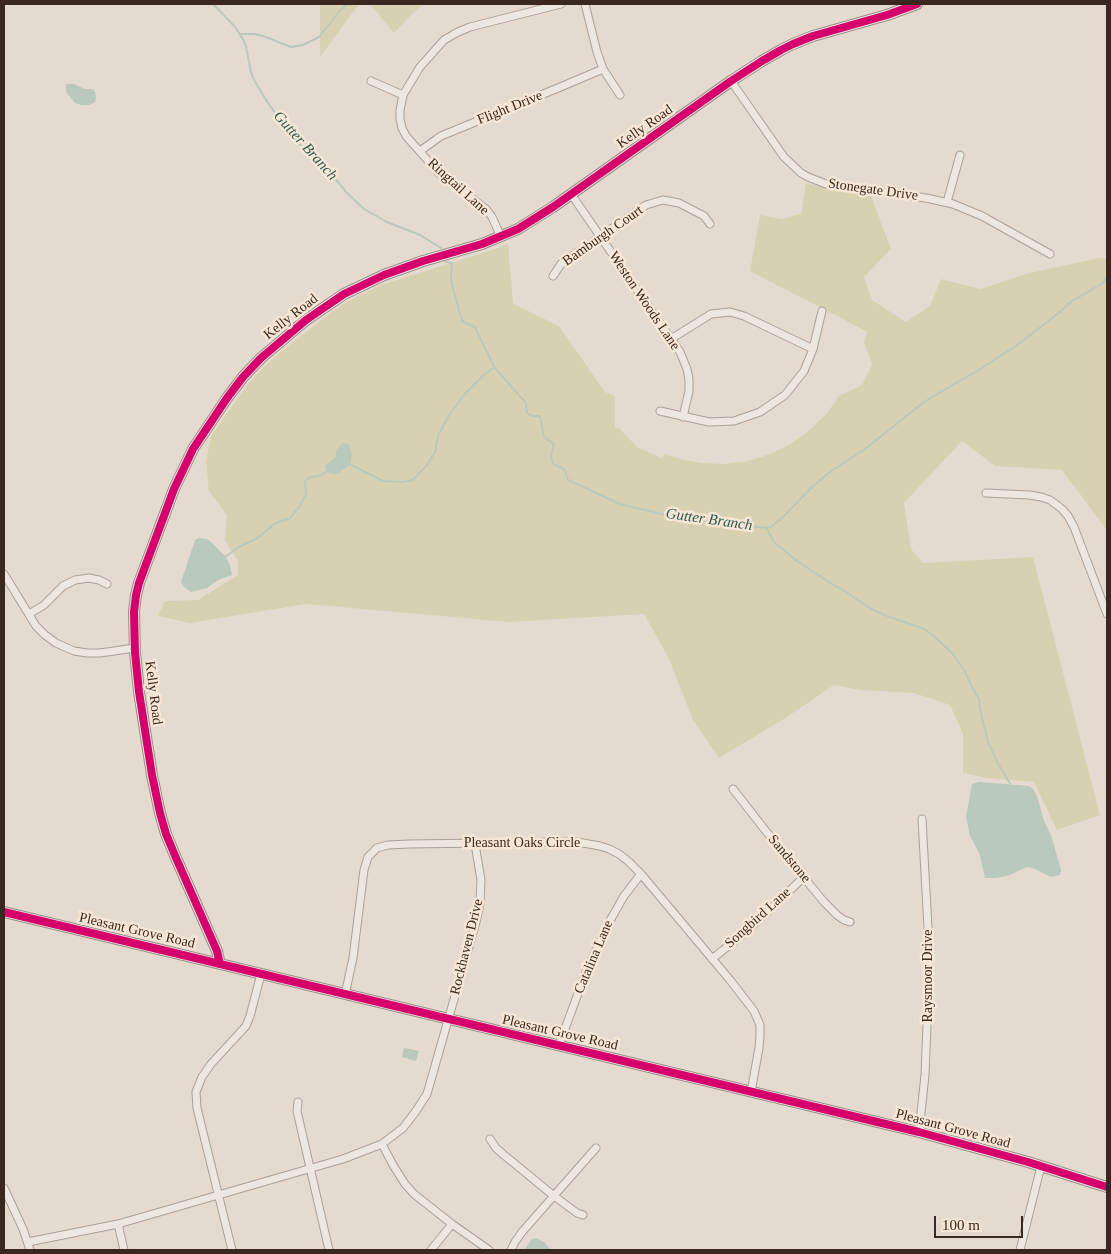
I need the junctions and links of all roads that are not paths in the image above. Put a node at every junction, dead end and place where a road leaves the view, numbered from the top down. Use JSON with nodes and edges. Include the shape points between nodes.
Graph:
{"nodes":[{"id":1,"x":561,"y":4,"type":"edge"},
{"id":2,"x":585,"y":4,"type":"edge"},
{"id":3,"x":916,"y":4,"type":"edge"},
{"id":4,"x":603,"y":69,"type":"junction"},
{"id":5,"x":371,"y":81,"type":"dead end"},
{"id":6,"x":731,"y":82,"type":"junction"},
{"id":7,"x":403,"y":95,"type":"junction"},
{"id":8,"x":620,"y":95,"type":"dead end"},
{"id":9,"x":420,"y":151,"type":"junction"},
{"id":10,"x":960,"y":154,"type":"dead end"},
{"id":11,"x":571,"y":194,"type":"junction"},
{"id":12,"x":947,"y":202,"type":"junction"},
{"id":13,"x":710,"y":224,"type":"dead end"},
{"id":14,"x":600,"y":236,"type":"junction"},
{"id":15,"x":501,"y":237,"type":"junction"},
{"id":16,"x":1050,"y":254,"type":"dead end"},
{"id":17,"x":553,"y":276,"type":"dead end"},
{"id":18,"x":822,"y":312,"type":"dead end"},
{"id":19,"x":671,"y":339,"type":"junction"},
{"id":20,"x":813,"y":349,"type":"junction"},
{"id":21,"x":660,"y":411,"type":"dead end"},
{"id":22,"x":683,"y":417,"type":"junction"},
{"id":23,"x":986,"y":493,"type":"dead end"},
{"id":24,"x":4,"y":574,"type":"edge"},
{"id":25,"x":107,"y":584,"type":"dead end"},
{"id":26,"x":29,"y":614,"type":"junction"},
{"id":27,"x":1107,"y":614,"type":"edge"},
{"id":28,"x":135,"y":648,"type":"junction"},
{"id":29,"x":733,"y":789,"type":"dead end"},
{"id":30,"x":922,"y":819,"type":"dead end"},
{"id":31,"x":475,"y":844,"type":"junction"},
{"id":32,"x":641,"y":874,"type":"junction"},
{"id":33,"x":804,"y":877,"type":"junction"},
{"id":34,"x":4,"y":912,"type":"edge"},
{"id":35,"x":850,"y":922,"type":"dead end"},
{"id":36,"x":712,"y":959,"type":"junction"},
{"id":37,"x":220,"y":964,"type":"junction"},
{"id":38,"x":261,"y":974,"type":"junction"},
{"id":39,"x":345,"y":995,"type":"junction"},
{"id":40,"x":447,"y":1019,"type":"junction"},
{"id":41,"x":559,"y":1045,"type":"junction"},
{"id":42,"x":750,"y":1092,"type":"junction"},
{"id":43,"x":298,"y":1102,"type":"dead end"},
{"id":44,"x":919,"y":1132,"type":"junction"},
{"id":45,"x":490,"y":1138,"type":"dead end"},
{"id":46,"x":382,"y":1144,"type":"junction"},
{"id":47,"x":596,"y":1148,"type":"dead end"},
{"id":48,"x":1041,"y":1166,"type":"junction"},
{"id":49,"x":310,"y":1168,"type":"junction"},
{"id":50,"x":1107,"y":1187,"type":"edge"},
{"id":51,"x":4,"y":1188,"type":"edge"},
{"id":52,"x":218,"y":1195,"type":"junction"},
{"id":53,"x":554,"y":1196,"type":"junction"},
{"id":54,"x":583,"y":1215,"type":"dead end"},
{"id":55,"x":118,"y":1224,"type":"junction"},
{"id":56,"x":452,"y":1224,"type":"junction"},
{"id":57,"x":28,"y":1242,"type":"junction"},
{"id":58,"x":30,"y":1250,"type":"edge"},
{"id":59,"x":124,"y":1250,"type":"edge"},
{"id":60,"x":232,"y":1250,"type":"edge"},
{"id":61,"x":329,"y":1250,"type":"edge"},
{"id":62,"x":430,"y":1250,"type":"edge"},
{"id":63,"x":489,"y":1250,"type":"edge"},
{"id":64,"x":512,"y":1250,"type":"edge"},
{"id":65,"x":1020,"y":1250,"type":"edge"}],
"edges":[{"from":1,"to":7,"type":"street","name":"Ringtail Lane","via":[[470,27],[444,40],[420,67]]},
{"from":2,"to":4,"type":"street"},
{"from":3,"to":6,"type":"street","name":"Kelly Road","via":[[794,44]]},
{"from":4,"to":8,"type":"street"},
{"from":4,"to":9,"type":"street","name":"Flight Drive","via":[[441,136]]},
{"from":5,"to":7,"type":"street"},
{"from":6,"to":11,"type":"street","name":"Kelly Road"},
{"from":6,"to":12,"type":"street","name":"Stonegate Drive","via":[[784,157],[808,177],[834,186]]},
{"from":7,"to":9,"type":"street","name":"Ringtail Lane","via":[[400,124]]},
{"from":9,"to":15,"type":"street","name":"Ringtail Lane","via":[[439,173],[486,209]]},
{"from":10,"to":12,"type":"street"},
{"from":11,"to":14,"type":"street","name":"Weston Woods Lane"},
{"from":11,"to":15,"type":"street","name":"Kelly Road","via":[[532,221]]},
{"from":12,"to":16,"type":"street","name":"Stonegate Drive","via":[[982,216]]},
{"from":13,"to":14,"type":"street","name":"Bamburgh Court","via":[[704,216],[679,203],[663,200],[646,205]]},
{"from":14,"to":17,"type":"street","name":"Bamburgh Court","via":[[561,264]]},
{"from":14,"to":19,"type":"street","name":"Weston Woods Lane"},
{"from":15,"to":28,"type":"street","name":"Kelly Road","via":[[408,266],[360,285],[306,320],[250,369],[208,425],[174,489],[136,595]]},
{"from":18,"to":20,"type":"street"},
{"from":19,"to":20,"type":"street","via":[[711,314],[730,312]]},
{"from":19,"to":22,"type":"street","name":"Weston Woods Lane","via":[[688,369]]},
{"from":20,"to":22,"type":"street","via":[[804,371],[785,395],[760,412],[734,421],[709,422]]},
{"from":21,"to":22,"type":"street"},
{"from":23,"to":27,"type":"street","via":[[1041,497],[1062,509],[1074,527]]},
{"from":24,"to":26,"type":"street"},
{"from":25,"to":26,"type":"street","via":[[89,578],[71,581]]},
{"from":26,"to":28,"type":"street","via":[[50,639],[74,651],[100,653]]},
{"from":28,"to":37,"type":"street","name":"Kelly Road","via":[[141,710],[160,814]]},
{"from":29,"to":33,"type":"street","name":"Sandstone"},
{"from":30,"to":44,"type":"street","name":"Raysmoor Drive","via":[[929,976]]},
{"from":31,"to":32,"type":"street","name":"Pleasant Oaks Circle","via":[[591,844],[619,854]]},
{"from":31,"to":39,"type":"street","name":"Pleasant Oaks Circle","via":[[388,845],[371,853],[364,870]]},
{"from":31,"to":40,"type":"street","name":"Rockhaven Drive","via":[[481,880],[480,903]]},
{"from":32,"to":36,"type":"street","name":"Pleasant Oaks Circle"},
{"from":32,"to":41,"type":"street","name":"Catalina Lane","via":[[604,931]]},
{"from":33,"to":35,"type":"street","name":"Sandstone","via":[[837,915]]},
{"from":33,"to":36,"type":"street","name":"Songbird Lane"},
{"from":34,"to":37,"type":"street","name":"Pleasant Grove Road"},
{"from":36,"to":42,"type":"street","name":"Pleasant Oaks Circle","via":[[758,1018],[759,1048]]},
{"from":37,"to":38,"type":"street","name":"Pleasant Grove Road"},
{"from":38,"to":39,"type":"street","name":"Pleasant Grove Road"},
{"from":38,"to":52,"type":"street","via":[[246,1026],[202,1077],[196,1092]]},
{"from":39,"to":40,"type":"street","name":"Pleasant Grove Road"},
{"from":40,"to":41,"type":"street","name":"Pleasant Grove Road"},
{"from":40,"to":46,"type":"street","name":"Rockhaven Drive","via":[[427,1094],[402,1128]]},
{"from":41,"to":42,"type":"street","name":"Pleasant Grove Road"},
{"from":42,"to":44,"type":"street","name":"Pleasant Grove Road"},
{"from":43,"to":49,"type":"street","via":[[297,1111]]},
{"from":44,"to":48,"type":"street","name":"Pleasant Grove Road"},
{"from":45,"to":53,"type":"street","via":[[496,1148]]},
{"from":46,"to":49,"type":"street","name":"Rockhaven Drive"},
{"from":46,"to":56,"type":"street","via":[[409,1189]]},
{"from":47,"to":53,"type":"street"},
{"from":48,"to":50,"type":"street","name":"Pleasant Grove Road"},
{"from":48,"to":65,"type":"street"},
{"from":49,"to":52,"type":"street","name":"Rockhaven Drive"},
{"from":49,"to":61,"type":"street"},
{"from":51,"to":57,"type":"street"},
{"from":52,"to":55,"type":"street","name":"Rockhaven Drive"},
{"from":52,"to":60,"type":"street"},
{"from":53,"to":54,"type":"street"},
{"from":53,"to":64,"type":"street","via":[[522,1232]]},
{"from":55,"to":57,"type":"street","name":"Rockhaven Drive"},
{"from":55,"to":59,"type":"street"},
{"from":56,"to":62,"type":"street"},
{"from":56,"to":63,"type":"street"},
{"from":57,"to":58,"type":"street"}]}
